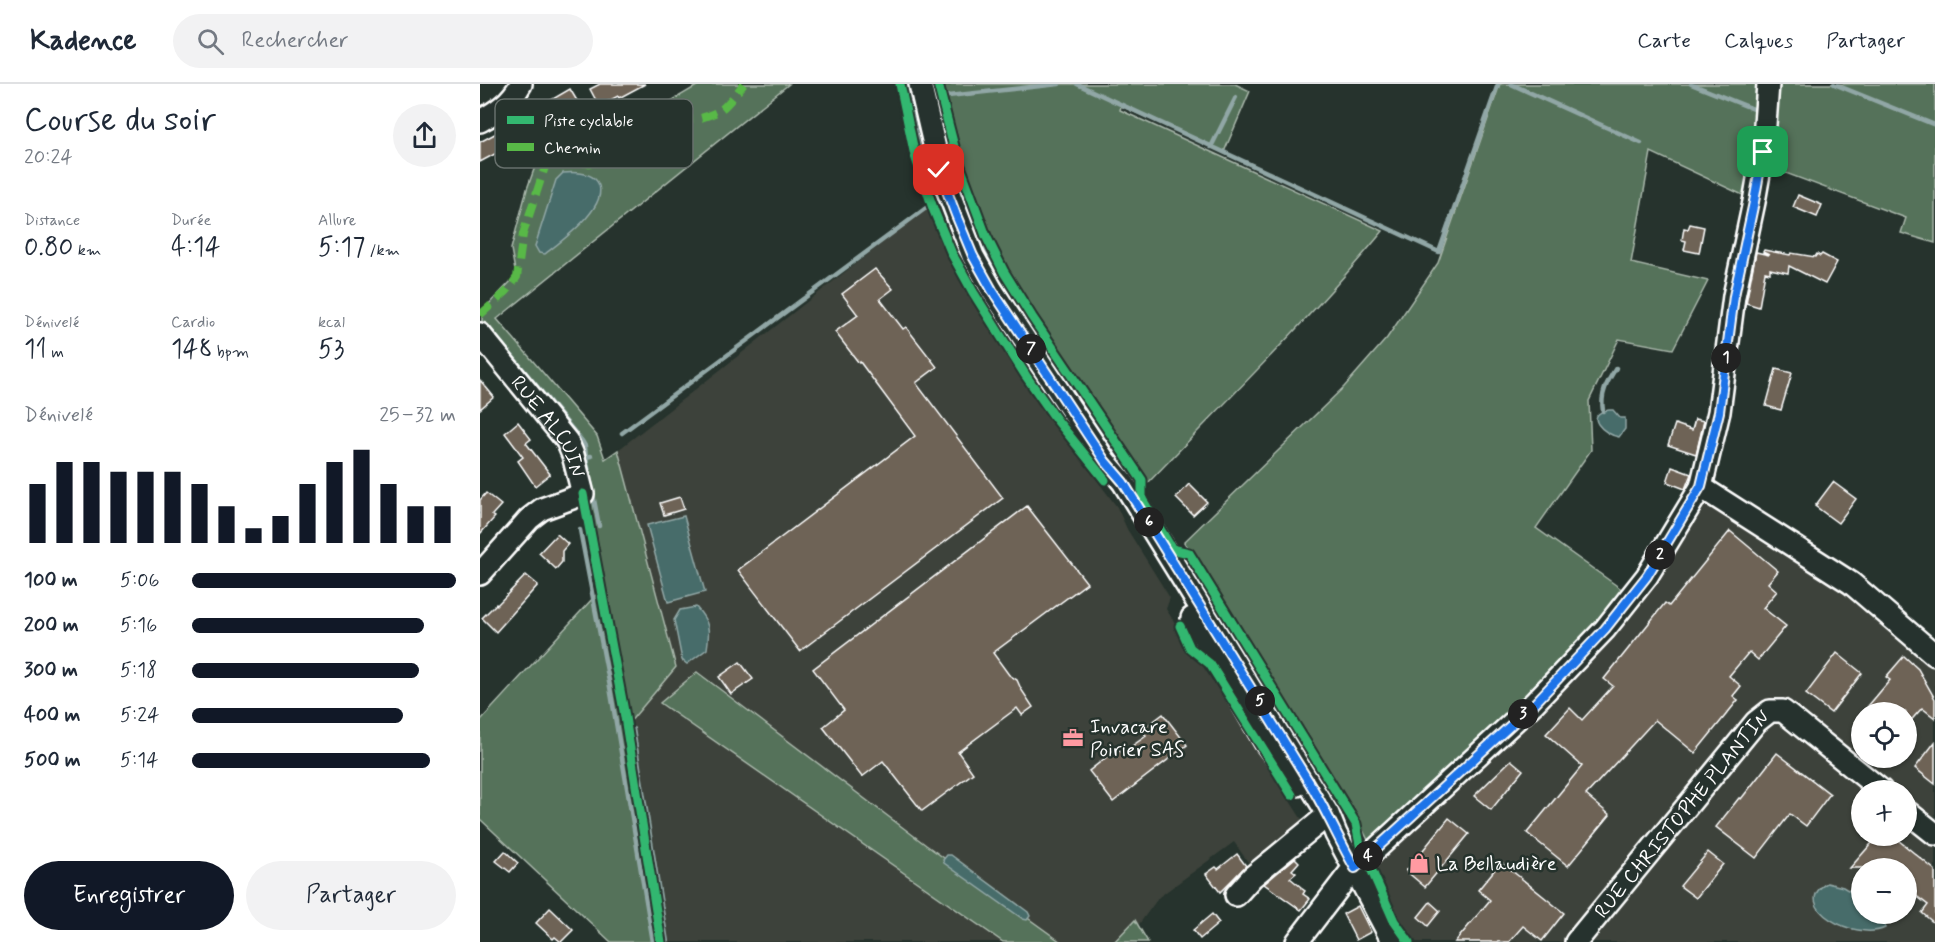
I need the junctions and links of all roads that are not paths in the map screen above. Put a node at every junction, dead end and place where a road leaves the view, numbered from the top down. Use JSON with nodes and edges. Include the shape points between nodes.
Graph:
{"nodes":[{"id":1,"x":521,"y":84,"type":"edge"},
{"id":2,"x":920,"y":84,"type":"edge"},
{"id":3,"x":1768,"y":84,"type":"edge"},
{"id":4,"x":512,"y":99,"type":"edge"},
{"id":5,"x":495,"y":112,"type":"edge"},
{"id":6,"x":480,"y":121,"type":"edge"},
{"id":7,"x":480,"y":334,"type":"edge"},
{"id":8,"x":1701,"y":486,"type":"junction"},
{"id":9,"x":480,"y":574,"type":"edge"},
{"id":10,"x":1935,"y":655,"type":"edge"},
{"id":11,"x":1869,"y":780,"type":"edge"},
{"id":12,"x":1917,"y":820,"type":"edge"},
{"id":13,"x":1329,"y":827,"type":"junction"},
{"id":14,"x":1935,"y":834,"type":"edge"},
{"id":15,"x":1353,"y":870,"type":"junction"},
{"id":16,"x":1236,"y":896,"type":"dead end"},
{"id":17,"x":1297,"y":942,"type":"edge"},
{"id":18,"x":1393,"y":942,"type":"edge"},
{"id":19,"x":1576,"y":942,"type":"edge"}],
"edges":[{"from":1,"to":4,"type":"street"},
{"from":2,"to":13,"type":"street","via":[[939,170],[973,256],[1205,612],[1319,798],[1328,814]]},
{"from":3,"to":8,"type":"street","via":[[1760,172],[1734,296],[1719,412]]},
{"from":5,"to":6,"type":"street"},
{"from":7,"to":9,"type":"street","name":"RUE ALCUIN","via":[[567,441],[583,494],[542,509]]},
{"from":8,"to":10,"type":"street","via":[[1851,583]]},
{"from":8,"to":15,"type":"street","via":[[1647,576],[1605,629],[1534,704]]},
{"from":11,"to":19,"type":"street","name":"RUE CHRISTOPHE PLANTIN","via":[[1783,711],[1770,711],[1756,722]]},
{"from":12,"to":14,"type":"street"},
{"from":13,"to":15,"type":"street"},
{"from":13,"to":16,"type":"street","via":[[1252,877]]},
{"from":15,"to":17,"type":"street"},
{"from":15,"to":18,"type":"street"}]}
